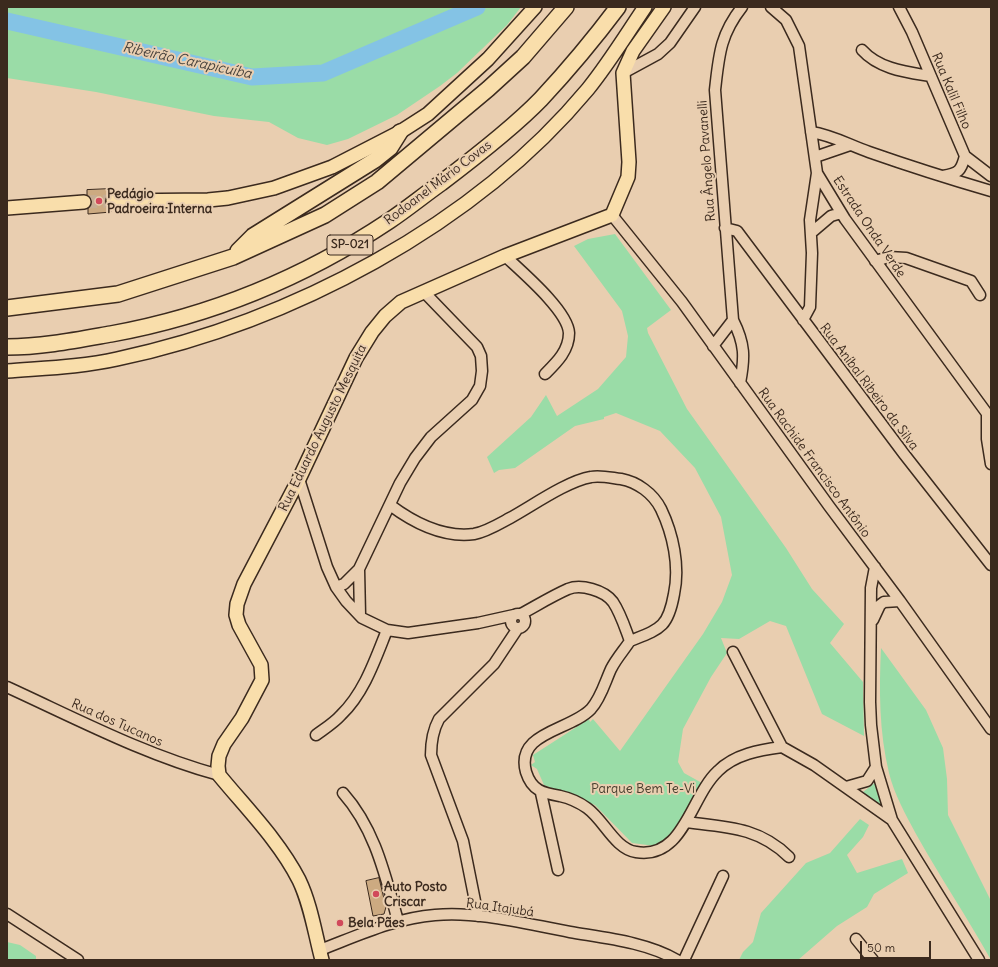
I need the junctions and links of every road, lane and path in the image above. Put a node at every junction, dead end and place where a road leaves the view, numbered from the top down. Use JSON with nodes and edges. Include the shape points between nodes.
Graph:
{"nodes":[{"id":1,"x":535,"y":7,"type":"edge"},
{"id":2,"x":566,"y":7,"type":"edge"},
{"id":3,"x":618,"y":7,"type":"edge"},
{"id":4,"x":645,"y":7,"type":"edge"},
{"id":5,"x":664,"y":7,"type":"edge"},
{"id":6,"x":695,"y":7,"type":"edge"},
{"id":7,"x":742,"y":7,"type":"edge"},
{"id":8,"x":771,"y":7,"type":"edge"},
{"id":9,"x":899,"y":7,"type":"edge"},
{"id":10,"x":862,"y":50,"type":"dead end"},
{"id":11,"x":623,"y":72,"type":"junction"},
{"id":12,"x":930,"y":76,"type":"junction"},
{"id":13,"x":400,"y":132,"type":"junction"},
{"id":14,"x":811,"y":132,"type":"junction"},
{"id":15,"x":850,"y":145,"type":"junction"},
{"id":16,"x":965,"y":156,"type":"junction"},
{"id":17,"x":815,"y":157,"type":"junction"},
{"id":18,"x":817,"y":173,"type":"junction"},
{"id":19,"x":939,"y":176,"type":"junction"},
{"id":20,"x":991,"y":176,"type":"edge"},
{"id":21,"x":991,"y":191,"type":"edge"},
{"id":22,"x":112,"y":201,"type":"tunnel mouth"},
{"id":23,"x":84,"y":202,"type":"tunnel mouth"},
{"id":24,"x":7,"y":208,"type":"edge"},
{"id":25,"x":840,"y":214,"type":"junction"},
{"id":26,"x":612,"y":215,"type":"junction"},
{"id":27,"x":725,"y":228,"type":"junction"},
{"id":28,"x":811,"y":233,"type":"junction"},
{"id":29,"x":505,"y":256,"type":"junction"},
{"id":30,"x":233,"y":257,"type":"junction"},
{"id":31,"x":875,"y":261,"type":"junction"},
{"id":32,"x":424,"y":292,"type":"junction"},
{"id":33,"x":980,"y":294,"type":"dead end"},
{"id":34,"x":7,"y":308,"type":"edge"},
{"id":35,"x":733,"y":320,"type":"junction"},
{"id":36,"x":803,"y":320,"type":"junction"},
{"id":37,"x":713,"y":346,"type":"junction"},
{"id":38,"x":7,"y":347,"type":"edge"},
{"id":39,"x":7,"y":371,"type":"edge"},
{"id":40,"x":545,"y":374,"type":"dead end"},
{"id":41,"x":740,"y":384,"type":"junction"},
{"id":42,"x":989,"y":416,"type":"edge"},
{"id":43,"x":991,"y":464,"type":"edge"},
{"id":44,"x":299,"y":479,"type":"junction"},
{"id":45,"x":390,"y":505,"type":"junction"},
{"id":46,"x":991,"y":565,"type":"edge"},
{"id":47,"x":875,"y":568,"type":"junction"},
{"id":48,"x":359,"y":569,"type":"junction"},
{"id":49,"x":336,"y":587,"type":"junction"},
{"id":50,"x":900,"y":601,"type":"junction"},
{"id":51,"x":360,"y":615,"type":"junction"},
{"id":52,"x":517,"y":615,"type":"junction"},
{"id":53,"x":872,"y":622,"type":"junction"},
{"id":54,"x":386,"y":630,"type":"junction"},
{"id":55,"x":630,"y":641,"type":"junction"},
{"id":56,"x":733,"y":652,"type":"dead end"},
{"id":57,"x":7,"y":687,"type":"edge"},
{"id":58,"x":991,"y":729,"type":"edge"},
{"id":59,"x":316,"y":735,"type":"dead end"},
{"id":60,"x":782,"y":747,"type":"junction"},
{"id":61,"x":876,"y":767,"type":"junction"},
{"id":62,"x":220,"y":775,"type":"junction"},
{"id":63,"x":846,"y":787,"type":"junction"},
{"id":64,"x":343,"y":793,"type":"dead end"},
{"id":65,"x":541,"y":793,"type":"junction"},
{"id":66,"x":892,"y":820,"type":"junction"},
{"id":67,"x":686,"y":822,"type":"junction"},
{"id":68,"x":789,"y":857,"type":"dead end"},
{"id":69,"x":558,"y":870,"type":"dead end"},
{"id":70,"x":723,"y":876,"type":"dead end"},
{"id":71,"x":7,"y":914,"type":"edge"},
{"id":72,"x":478,"y":916,"type":"junction"},
{"id":73,"x":398,"y":921,"type":"junction"},
{"id":74,"x":856,"y":939,"type":"dead end"},
{"id":75,"x":321,"y":955,"type":"edge"},
{"id":76,"x":78,"y":960,"type":"edge"},
{"id":77,"x":677,"y":960,"type":"edge"},
{"id":78,"x":684,"y":960,"type":"edge"},
{"id":79,"x":874,"y":960,"type":"edge"},
{"id":80,"x":979,"y":960,"type":"edge"}],
"edges":[{"from":1,"to":13,"type":"main road","via":[[484,64],[436,108]]},
{"from":2,"to":30,"type":"highway","number":"SP-021","via":[[523,57],[377,182],[325,215]]},
{"from":3,"to":38,"type":"highway","name":"Rodoanel Mário Covas","number":"SP-021","via":[[540,100],[474,158],[389,221],[331,256],[253,294],[185,317],[90,338]]},
{"from":4,"to":39,"type":"main road","via":[[588,90],[537,144],[452,212],[385,254],[295,301],[189,340],[116,359]]},
{"from":5,"to":11,"type":"main road","via":[[633,51]]},
{"from":6,"to":11,"type":"street","via":[[670,43],[658,54]]},
{"from":7,"to":27,"type":"street","name":"Rua Ângelo Pavanelli","via":[[724,36],[715,90]]},
{"from":8,"to":14,"type":"street","name":"Estrada Onda Verde","via":[[786,20],[799,46]]},
{"from":9,"to":12,"type":"street","name":"Rua Kalil Filho"},
{"from":10,"to":12,"type":"street","via":[[870,59],[886,66]]},
{"from":11,"to":26,"type":"main road","via":[[628,177]]},
{"from":12,"to":16,"type":"street","name":"Rua Kalil Filho"},
{"from":13,"to":22,"type":"main road","via":[[332,167],[274,188],[208,200]]},
{"from":13,"to":30,"type":"highway","via":[[390,148],[375,160],[253,236]]},
{"from":14,"to":15,"type":"street","via":[[836,137]]},
{"from":14,"to":17,"type":"street","name":"Estrada Onda Verde"},
{"from":15,"to":17,"type":"street"},
{"from":15,"to":19,"type":"street"},
{"from":16,"to":19,"type":"street","via":[[962,168],[955,174]]},
{"from":16,"to":20,"type":"street","name":"Rua Kalil Filho"},
{"from":17,"to":18,"type":"street","name":"Estrada Onda Verde"},
{"from":18,"to":25,"type":"street","name":"Estrada Onda Verde"},
{"from":18,"to":28,"type":"street","via":[[810,220]]},
{"from":19,"to":21,"type":"street"},
{"from":23,"to":24,"type":"main road"},
{"from":25,"to":28,"type":"street","via":[[831,216]]},
{"from":25,"to":31,"type":"street","name":"Estrada Onda Verde"},
{"from":26,"to":29,"type":"main road","name":"Rua Eduardo Augusto Mesquita"},
{"from":26,"to":37,"type":"street","name":"Rua Rachide Francisco Antônio","via":[[682,302]]},
{"from":27,"to":35,"type":"street","name":"Rua Ângelo Pavanelli"},
{"from":27,"to":36,"type":"street","name":"Rua Aníbal Ribeiro da Silva","via":[[737,231]]},
{"from":28,"to":36,"type":"street","via":[[810,307]]},
{"from":29,"to":32,"type":"main road","name":"Rua Eduardo Augusto Mesquita"},
{"from":29,"to":40,"type":"street","via":[[566,319],[569,333],[566,347],[561,358]]},
{"from":30,"to":34,"type":"highway","number":"SP-021","via":[[118,294]]},
{"from":31,"to":33,"type":"street","via":[[889,257],[906,258],[971,281]]},
{"from":31,"to":42,"type":"street","name":"Estrada Onda Verde"},
{"from":32,"to":44,"type":"main road","name":"Rua Eduardo Augusto Mesquita","via":[[401,302],[384,316],[372,332],[356,358]]},
{"from":32,"to":45,"type":"street","via":[[477,347],[481,356],[480,386],[472,400],[431,437],[415,458]]},
{"from":35,"to":37,"type":"street"},
{"from":35,"to":41,"type":"street","name":"Rua Ângelo Pavanelli","via":[[741,335],[745,357]]},
{"from":36,"to":46,"type":"street","name":"Rua Aníbal Ribeiro da Silva"},
{"from":37,"to":41,"type":"street","name":"Rua Rachide Francisco Antônio"},
{"from":41,"to":47,"type":"street","name":"Rua Rachide Francisco Antônio"},
{"from":42,"to":43,"type":"street","via":[[987,439]]},
{"from":44,"to":49,"type":"street"},
{"from":44,"to":62,"type":"main road","name":"Rua Eduardo Augusto Mesquita","via":[[244,584],[237,604],[236,615],[239,625],[261,665],[262,680],[242,718],[224,744],[219,756]]},
{"from":45,"to":48,"type":"street"},
{"from":45,"to":55,"type":"street","via":[[407,517],[432,528],[453,535],[475,534],[497,526],[573,483],[592,476],[632,482],[646,491],[658,504],[668,524],[676,578],[673,603],[663,625],[658,630]]},
{"from":47,"to":50,"type":"street","name":"Rua Rachide Francisco Antônio"},
{"from":47,"to":53,"type":"street","via":[[871,588]]},
{"from":48,"to":49,"type":"street","via":[[344,584]]},
{"from":48,"to":51,"type":"street"},
{"from":49,"to":51,"type":"street"},
{"from":50,"to":53,"type":"street","via":[[884,602]]},
{"from":50,"to":58,"type":"street","name":"Rua Rachide Francisco Antônio"},
{"from":51,"to":54,"type":"street"},
{"from":52,"to":54,"type":"street","via":[[408,633]]},
{"from":52,"to":55,"type":"street","via":[[569,588],[596,590],[612,601]]},
{"from":52,"to":72,"type":"street","via":[[512,624],[518,628],[494,664],[439,718],[431,742],[430,755],[463,841]]},
{"from":53,"to":61,"type":"street","via":[[870,702]]},
{"from":54,"to":59,"type":"street","via":[[370,671],[352,703]]},
{"from":55,"to":65,"type":"street","via":[[612,667],[592,708],[568,725],[538,737],[527,749],[524,765],[528,778]]},
{"from":56,"to":60,"type":"street"},
{"from":57,"to":62,"type":"street","name":"Rua dos Tucanos","via":[[155,754],[188,767]]},
{"from":60,"to":63,"type":"street"},
{"from":60,"to":67,"type":"street","via":[[742,756],[718,770],[702,790]]},
{"from":61,"to":63,"type":"street","via":[[867,781]]},
{"from":61,"to":66,"type":"street"},
{"from":62,"to":75,"type":"main road","via":[[286,857],[300,882]]},
{"from":63,"to":66,"type":"street"},
{"from":64,"to":73,"type":"street","via":[[354,806],[374,841]]},
{"from":65,"to":67,"type":"street","via":[[565,797],[588,809],[627,850],[636,852],[651,852],[669,845]]},
{"from":65,"to":69,"type":"street"},
{"from":66,"to":80,"type":"street"},
{"from":67,"to":68,"type":"street","via":[[754,833],[778,846]]},
{"from":70,"to":78,"type":"street"},
{"from":71,"to":76,"type":"street"},
{"from":72,"to":73,"type":"street","name":"Rua Itajubá","via":[[436,914]]},
{"from":72,"to":77,"type":"street","name":"Rua Itajubá","via":[[617,941],[656,950]]},
{"from":73,"to":75,"type":"street","name":"Rua Itajubá"},
{"from":74,"to":79,"type":"street"}]}
